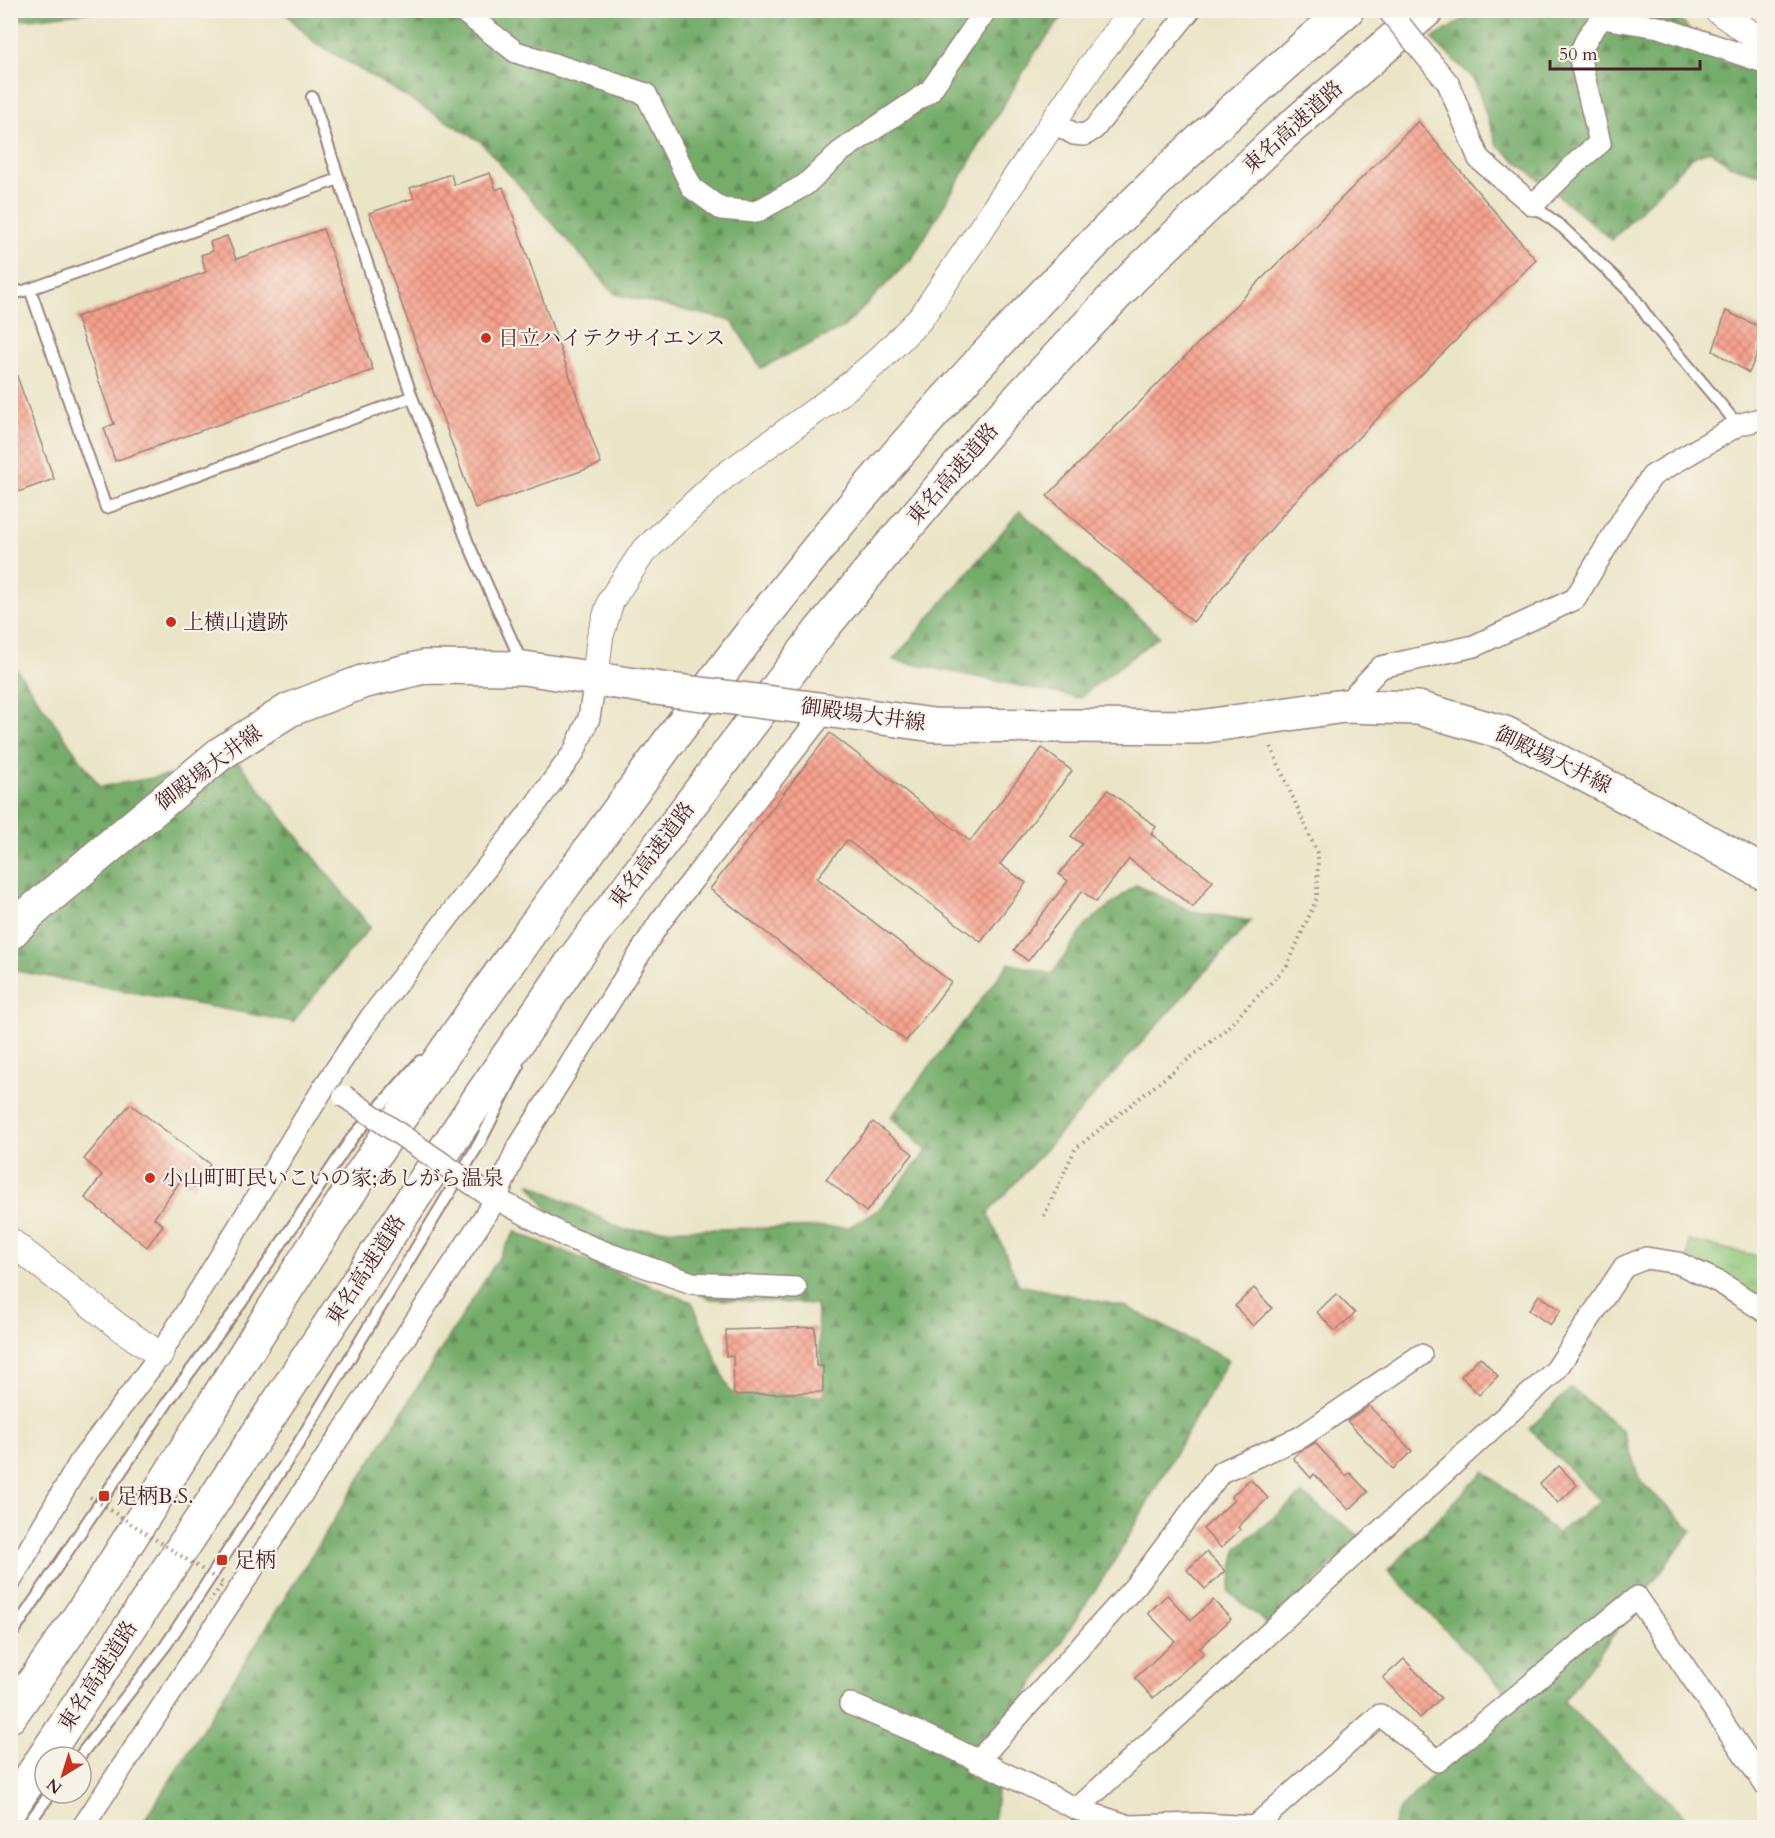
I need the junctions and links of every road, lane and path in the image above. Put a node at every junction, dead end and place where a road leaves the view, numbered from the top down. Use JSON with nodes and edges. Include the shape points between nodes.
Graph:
{"nodes":[{"id":1,"x":461,"y":10,"type":"edge"},
{"id":2,"x":986,"y":10,"type":"edge"},
{"id":3,"x":1134,"y":10,"type":"edge"},
{"id":4,"x":1190,"y":10,"type":"edge"},
{"id":5,"x":1347,"y":10,"type":"edge"},
{"id":6,"x":1388,"y":10,"type":"edge"},
{"id":7,"x":1427,"y":10,"type":"edge"},
{"id":8,"x":1717,"y":10,"type":"edge"},
{"id":9,"x":1764,"y":44,"type":"edge"},
{"id":10,"x":1764,"y":62,"type":"edge"},
{"id":11,"x":312,"y":97,"type":"dead end"},
{"id":12,"x":1053,"y":122,"type":"junction"},
{"id":13,"x":339,"y":179,"type":"junction"},
{"id":14,"x":1533,"y":205,"type":"junction"},
{"id":15,"x":30,"y":289,"type":"junction"},
{"id":16,"x":10,"y":295,"type":"edge"},
{"id":17,"x":412,"y":397,"type":"junction"},
{"id":18,"x":1764,"y":418,"type":"edge"},
{"id":19,"x":1738,"y":425,"type":"junction"},
{"id":20,"x":524,"y":668,"type":"junction"},
{"id":21,"x":595,"y":680,"type":"junction"},
{"id":22,"x":1344,"y":706,"type":"junction"},
{"id":23,"x":814,"y":709,"type":"junction"},
{"id":24,"x":1258,"y":718,"type":"junction"},
{"id":25,"x":1764,"y":873,"type":"edge"},
{"id":26,"x":10,"y":933,"type":"edge"},
{"id":27,"x":573,"y":961,"type":"junction"},
{"id":28,"x":508,"y":962,"type":"junction"},
{"id":29,"x":438,"y":1041,"type":"dead end"},
{"id":30,"x":529,"y":1046,"type":"dead end"},
{"id":31,"x":430,"y":1050,"type":"dead end"},
{"id":32,"x":524,"y":1056,"type":"dead end"},
{"id":33,"x":326,"y":1084,"type":"junction"},
{"id":34,"x":490,"y":1196,"type":"junction"},
{"id":35,"x":1044,"y":1216,"type":"dead end"},
{"id":36,"x":10,"y":1240,"type":"edge"},
{"id":37,"x":796,"y":1288,"type":"dead end"},
{"id":38,"x":1764,"y":1311,"type":"edge"},
{"id":39,"x":160,"y":1355,"type":"junction"},
{"id":40,"x":1421,"y":1355,"type":"dead end"},
{"id":41,"x":90,"y":1497,"type":"dead end"},
{"id":42,"x":10,"y":1582,"type":"edge"},
{"id":43,"x":210,"y":1601,"type":"dead end"},
{"id":44,"x":10,"y":1637,"type":"edge"},
{"id":45,"x":850,"y":1704,"type":"dead end"},
{"id":46,"x":10,"y":1716,"type":"edge"},
{"id":47,"x":88,"y":1745,"type":"edge"},
{"id":48,"x":977,"y":1762,"type":"junction"},
{"id":49,"x":1764,"y":1783,"type":"edge"},
{"id":50,"x":42,"y":1805,"type":"edge"},
{"id":51,"x":10,"y":1809,"type":"edge"},
{"id":52,"x":1077,"y":1809,"type":"junction"},
{"id":53,"x":25,"y":1827,"type":"edge"},
{"id":54,"x":82,"y":1827,"type":"edge"}],
"edges":[{"from":1,"to":2,"type":"street","via":[[516,52],[646,94],[692,188],[721,209],[756,212],[805,184],[840,152],[930,91]]},
{"from":3,"to":12,"type":"street"},
{"from":4,"to":12,"type":"street","via":[[1094,129],[1084,135],[1074,134]]},
{"from":5,"to":28,"type":"main road","via":[[1150,186],[1056,280],[945,401],[852,507],[755,629]]},
{"from":6,"to":14,"type":"street","bridge":true,"via":[[1448,82],[1479,159]]},
{"from":7,"to":27,"type":"main road","name":"東名高速道路","via":[[1281,136],[1135,274],[992,427],[820,632]]},
{"from":8,"to":9,"type":"street"},
{"from":10,"to":14,"type":"street","via":[[1659,27],[1602,18],[1579,55],[1600,143]]},
{"from":11,"to":13,"type":"lane"},
{"from":12,"to":21,"type":"street","via":[[920,319],[840,393],[722,478],[643,552],[611,600],[600,637]]},
{"from":13,"to":15,"type":"lane"},
{"from":13,"to":17,"type":"lane"},
{"from":14,"to":19,"type":"lane","via":[[1631,293]]},
{"from":15,"to":16,"type":"lane"},
{"from":15,"to":17,"type":"lane","via":[[106,508]]},
{"from":17,"to":20,"type":"lane","via":[[468,543]]},
{"from":18,"to":19,"type":"street"},
{"from":19,"to":22,"type":"street","via":[[1652,476],[1575,599],[1474,646],[1381,667]]},
{"from":20,"to":21,"type":"main road","name":"御殿場大井線"},
{"from":20,"to":26,"type":"main road","name":"御殿場大井線","via":[[424,667],[362,682],[289,710],[220,754]]},
{"from":21,"to":23,"type":"main road","name":"御殿場大井線","bridge":true},
{"from":21,"to":33,"type":"street","via":[[589,718],[574,752],[371,1017]]},
{"from":22,"to":24,"type":"main road","name":"御殿場大井線"},
{"from":22,"to":25,"type":"main road","name":"御殿場大井線","via":[[1418,708],[1505,733]]},
{"from":23,"to":24,"type":"main road","name":"御殿場大井線","via":[[933,725],[1199,727]]},
{"from":23,"to":34,"type":"street","via":[[659,923]]},
{"from":24,"to":35,"type":"path","via":[[1318,855],[1317,898],[1287,966],[1223,1032],[1075,1149]]},
{"from":27,"to":30,"type":"lane"},
{"from":27,"to":51,"type":"main road","name":"東名高速道路"},
{"from":28,"to":29,"type":"lane"},
{"from":28,"to":46,"type":"main road","via":[[312,1248],[94,1594]]},
{"from":31,"to":44,"type":"lane","via":[[352,1138]]},
{"from":32,"to":47,"type":"lane","via":[[480,1142],[295,1449],[166,1644]]},
{"from":33,"to":34,"type":"street","bridge":true},
{"from":33,"to":39,"type":"street"},
{"from":34,"to":37,"type":"street","via":[[567,1237],[692,1283]]},
{"from":34,"to":54,"type":"street"},
{"from":36,"to":39,"type":"street"},
{"from":38,"to":52,"type":"street","via":[[1721,1282],[1678,1263],[1646,1258],[1624,1267],[1556,1370]]},
{"from":39,"to":42,"type":"street","via":[[80,1462]]},
{"from":40,"to":48,"type":"street","via":[[1301,1437],[1221,1472],[1137,1584]]},
{"from":41,"to":43,"type":"path","bridge":true,"via":[[223,1583]]},
{"from":45,"to":48,"type":"street"},
{"from":48,"to":52,"type":"street"},
{"from":49,"to":52,"type":"street","via":[[1637,1597],[1438,1761],[1380,1715],[1254,1827],[1129,1826]]},
{"from":50,"to":53,"type":"lane"}]}
